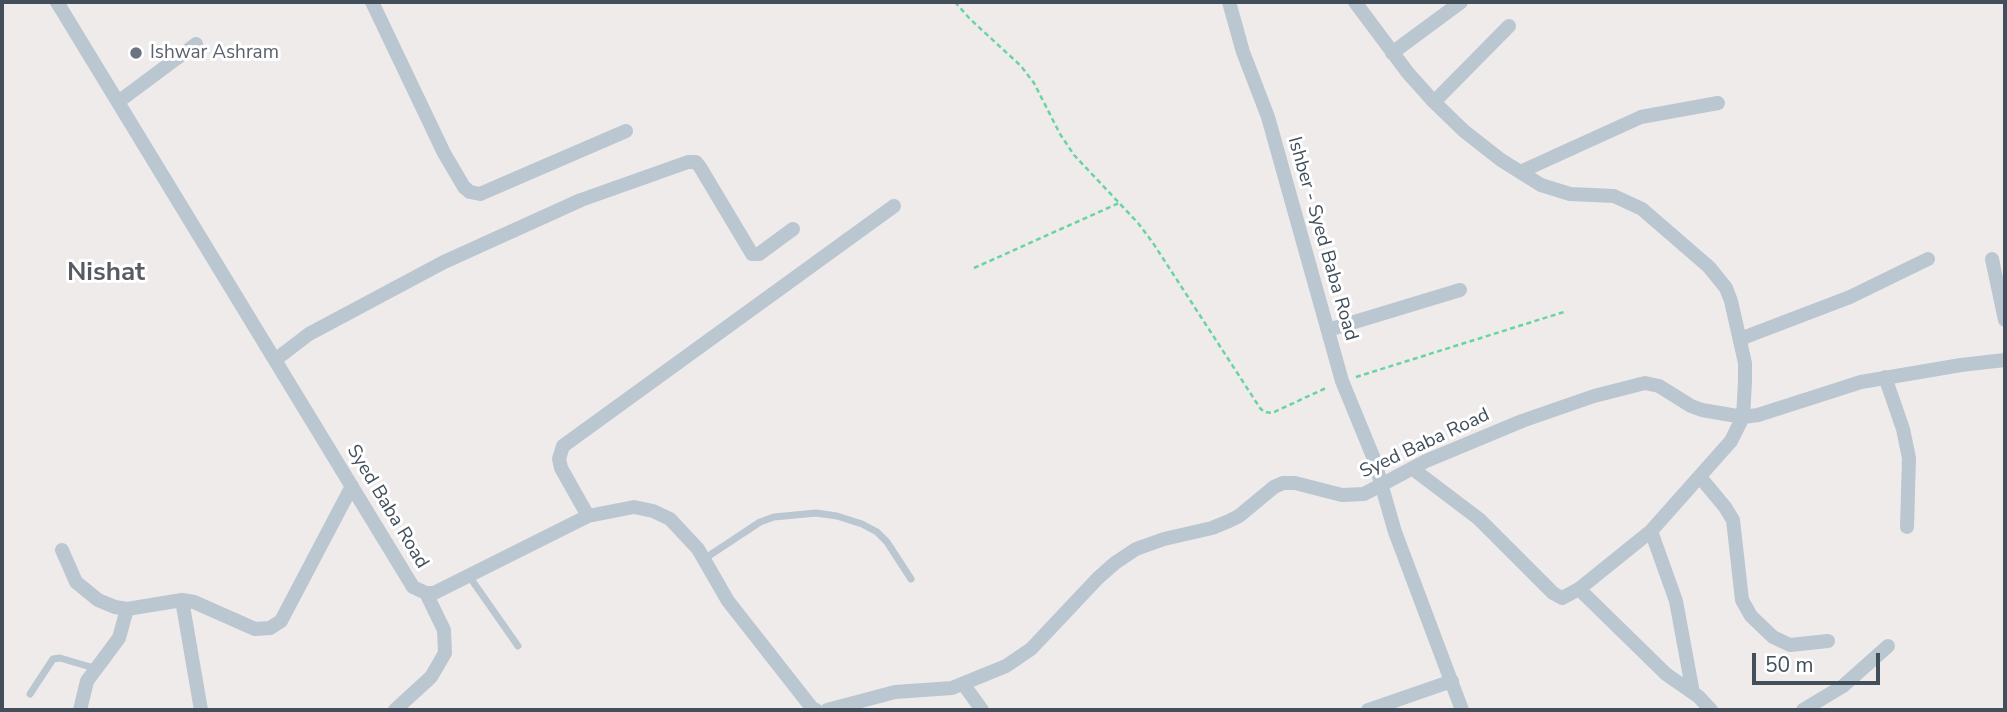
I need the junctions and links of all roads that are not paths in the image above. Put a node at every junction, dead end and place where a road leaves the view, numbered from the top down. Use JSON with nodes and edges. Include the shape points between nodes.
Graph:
{"nodes":[{"id":1,"x":58,"y":2,"type":"edge"},
{"id":2,"x":372,"y":2,"type":"edge"},
{"id":3,"x":1228,"y":2,"type":"edge"},
{"id":4,"x":1355,"y":2,"type":"edge"},
{"id":5,"x":1461,"y":2,"type":"edge"},
{"id":6,"x":1509,"y":26,"type":"dead end"},
{"id":7,"x":196,"y":44,"type":"dead end"},
{"id":8,"x":1392,"y":53,"type":"junction"},
{"id":9,"x":118,"y":102,"type":"junction"},
{"id":10,"x":1434,"y":102,"type":"junction"},
{"id":11,"x":1718,"y":103,"type":"dead end"},
{"id":12,"x":626,"y":131,"type":"dead end"},
{"id":13,"x":1520,"y":172,"type":"junction"},
{"id":14,"x":894,"y":206,"type":"dead end"},
{"id":15,"x":793,"y":229,"type":"dead end"},
{"id":16,"x":1928,"y":258,"type":"dead end"},
{"id":17,"x":1992,"y":259,"type":"dead end"},
{"id":18,"x":1460,"y":290,"type":"dead end"},
{"id":19,"x":2005,"y":320,"type":"edge"},
{"id":20,"x":1328,"y":330,"type":"junction"},
{"id":21,"x":1740,"y":339,"type":"junction"},
{"id":22,"x":275,"y":360,"type":"junction"},
{"id":23,"x":2005,"y":360,"type":"edge"},
{"id":24,"x":1885,"y":377,"type":"junction"},
{"id":25,"x":1743,"y":417,"type":"junction"},
{"id":26,"x":1413,"y":468,"type":"junction"},
{"id":27,"x":1700,"y":477,"type":"junction"},
{"id":28,"x":352,"y":486,"type":"junction"},
{"id":29,"x":1381,"y":486,"type":"junction"},
{"id":30,"x":588,"y":516,"type":"junction"},
{"id":31,"x":1907,"y":527,"type":"dead end"},
{"id":32,"x":1651,"y":531,"type":"junction"},
{"id":33,"x":62,"y":550,"type":"dead end"},
{"id":34,"x":704,"y":559,"type":"junction"},
{"id":35,"x":469,"y":576,"type":"junction"},
{"id":36,"x":911,"y":579,"type":"dead end"},
{"id":37,"x":1578,"y":589,"type":"junction"},
{"id":38,"x":426,"y":593,"type":"junction"},
{"id":39,"x":181,"y":600,"type":"junction"},
{"id":40,"x":127,"y":610,"type":"junction"},
{"id":41,"x":1828,"y":640,"type":"dead end"},
{"id":42,"x":519,"y":646,"type":"dead end"},
{"id":43,"x":1888,"y":646,"type":"dead end"},
{"id":44,"x":94,"y":668,"type":"junction"},
{"id":45,"x":1452,"y":681,"type":"junction"},
{"id":46,"x":964,"y":685,"type":"junction"},
{"id":47,"x":1692,"y":693,"type":"junction"},
{"id":48,"x":30,"y":694,"type":"dead end"},
{"id":49,"x":80,"y":710,"type":"edge"},
{"id":50,"x":201,"y":710,"type":"edge"},
{"id":51,"x":395,"y":710,"type":"edge"},
{"id":52,"x":816,"y":710,"type":"edge"},
{"id":53,"x":827,"y":710,"type":"edge"},
{"id":54,"x":982,"y":710,"type":"edge"},
{"id":55,"x":1368,"y":710,"type":"edge"},
{"id":56,"x":1462,"y":710,"type":"edge"},
{"id":57,"x":1711,"y":710,"type":"edge"},
{"id":58,"x":1803,"y":710,"type":"edge"}],
"edges":[{"from":1,"to":9,"type":"street","name":"Syed Baba Road"},
{"from":2,"to":12,"type":"street","via":[[444,153],[470,192],[480,194]]},
{"from":3,"to":20,"type":"street","name":"Ishber - Syed Baba Road","via":[[1268,117]]},
{"from":4,"to":8,"type":"street"},
{"from":5,"to":8,"type":"street"},
{"from":6,"to":10,"type":"street"},
{"from":7,"to":9,"type":"street"},
{"from":8,"to":10,"type":"street"},
{"from":9,"to":22,"type":"street","name":"Syed Baba Road"},
{"from":10,"to":13,"type":"street","via":[[1464,131]]},
{"from":11,"to":13,"type":"street","via":[[1641,117]]},
{"from":13,"to":21,"type":"street","via":[[1555,191],[1615,197],[1642,209],[1709,267],[1726,288]]},
{"from":14,"to":30,"type":"street","via":[[563,446],[561,468]]},
{"from":15,"to":22,"type":"street","via":[[759,254],[752,254],[700,167],[688,162],[581,200],[444,262],[309,334]]},
{"from":16,"to":21,"type":"street","via":[[1850,297]]},
{"from":17,"to":19,"type":"street"},
{"from":18,"to":20,"type":"street"},
{"from":20,"to":29,"type":"street","name":"Ishber - Syed Baba Road"},
{"from":21,"to":25,"type":"street","via":[[1745,363]]},
{"from":22,"to":28,"type":"street","name":"Syed Baba Road"},
{"from":23,"to":24,"type":"street","name":"Syed Baba Road"},
{"from":24,"to":25,"type":"street","name":"Syed Baba Road"},
{"from":24,"to":31,"type":"street","via":[[1909,458]]},
{"from":25,"to":26,"type":"street","name":"Syed Baba Road","via":[[1702,410],[1645,383],[1522,421]]},
{"from":25,"to":27,"type":"street","via":[[1731,441]]},
{"from":26,"to":29,"type":"street","name":"Syed Baba Road"},
{"from":26,"to":37,"type":"street","via":[[1479,519],[1553,593],[1562,598]]},
{"from":27,"to":32,"type":"street"},
{"from":27,"to":41,"type":"street","via":[[1733,520],[1740,592],[1751,616],[1773,637],[1790,645]]},
{"from":28,"to":38,"type":"street","name":"Syed Baba Road","via":[[408,581]]},
{"from":28,"to":39,"type":"street","via":[[275,626],[255,629]]},
{"from":29,"to":45,"type":"street","name":"Ishber - Syed Baba Road"},
{"from":29,"to":46,"type":"street","name":"Syed Baba Road","via":[[1352,496],[1283,483],[1273,486],[1230,522],[1136,549],[1106,570],[1020,658]]},
{"from":30,"to":34,"type":"street","name":"Syed Baba Road","via":[[634,507],[653,511],[670,519]]},
{"from":30,"to":35,"type":"street","name":"Syed Baba Road"},
{"from":32,"to":37,"type":"street"},
{"from":32,"to":47,"type":"street","via":[[1676,601]]},
{"from":33,"to":40,"type":"street","via":[[82,589]]},
{"from":34,"to":36,"type":"lane","via":[[760,522],[816,513],[877,531]]},
{"from":34,"to":52,"type":"street","name":"Syed Baba Road","via":[[729,601]]},
{"from":35,"to":38,"type":"street","name":"Syed Baba Road"},
{"from":35,"to":42,"type":"lane"},
{"from":37,"to":47,"type":"street"},
{"from":38,"to":51,"type":"street","via":[[444,630],[445,653],[430,677]]},
{"from":39,"to":40,"type":"street"},
{"from":39,"to":50,"type":"street"},
{"from":40,"to":44,"type":"street","via":[[119,638]]},
{"from":43,"to":58,"type":"street","via":[[1843,686]]},
{"from":44,"to":48,"type":"lane","via":[[52,659]]},
{"from":44,"to":49,"type":"street"},
{"from":45,"to":55,"type":"street"},
{"from":45,"to":56,"type":"street","name":"Ishber - Syed Baba Road"},
{"from":46,"to":53,"type":"street","name":"Syed Baba Road","via":[[895,692]]},
{"from":46,"to":54,"type":"street"},
{"from":47,"to":57,"type":"street"}]}
